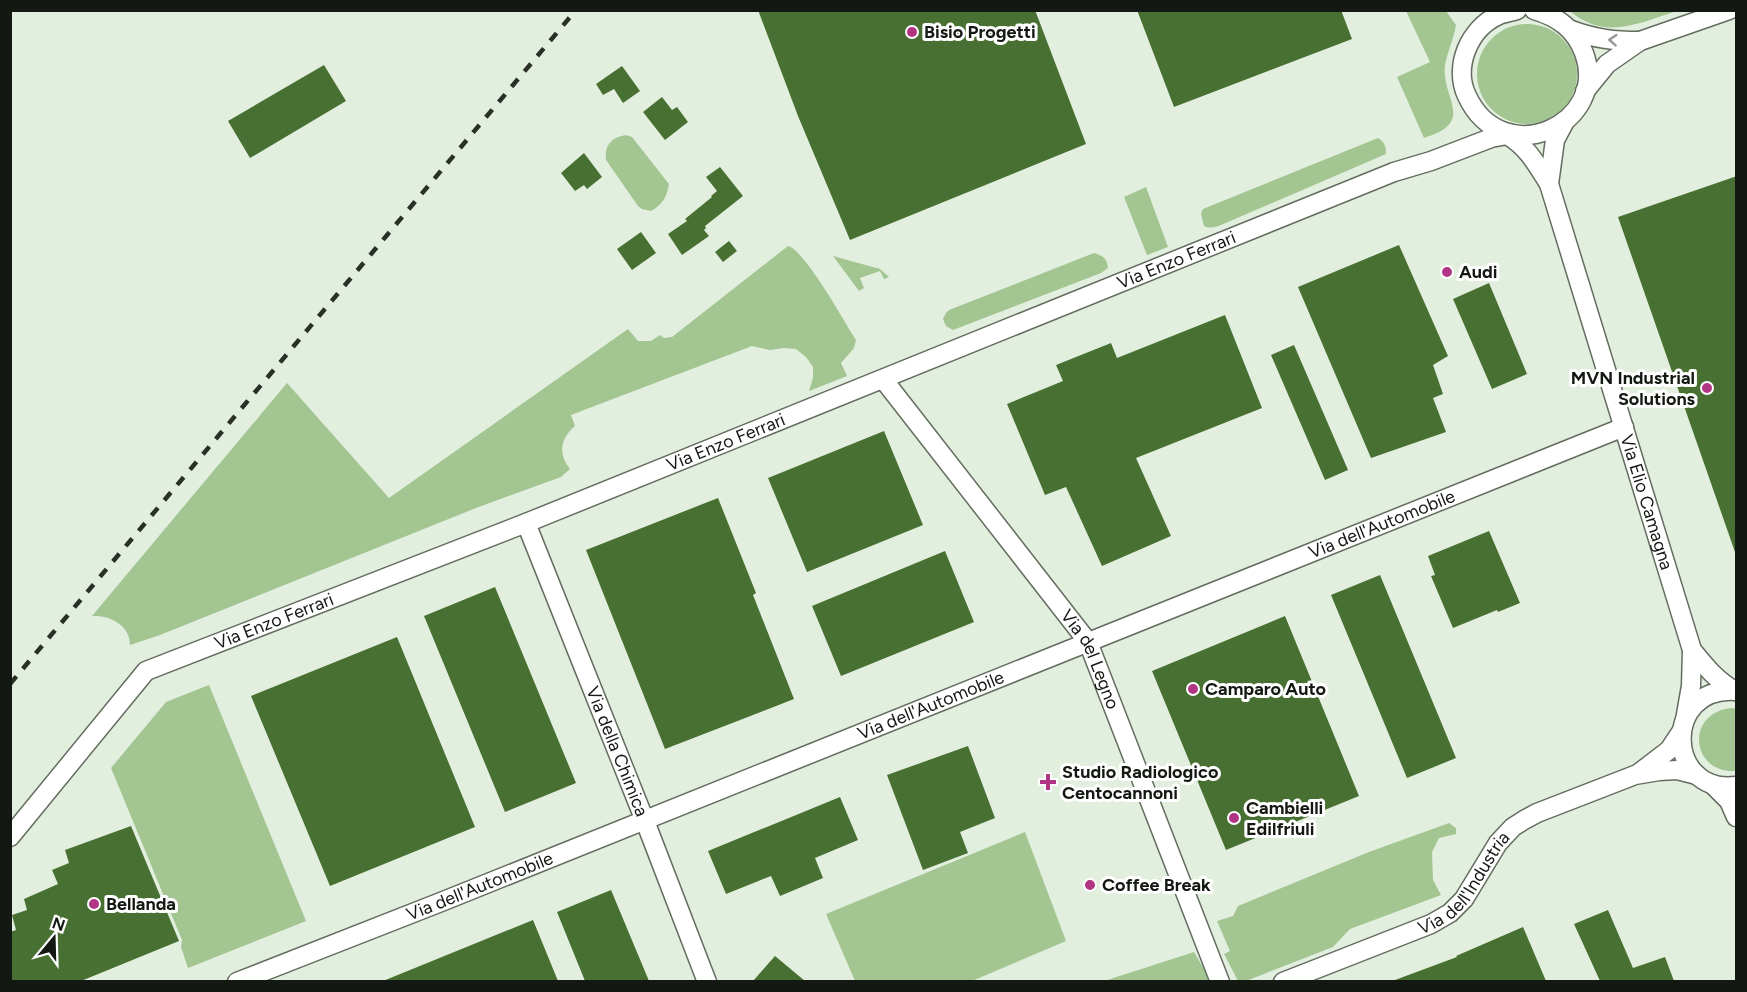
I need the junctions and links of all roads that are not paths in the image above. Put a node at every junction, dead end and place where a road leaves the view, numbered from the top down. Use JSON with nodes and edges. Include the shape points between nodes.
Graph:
{"nodes":[{"id":1,"x":1517,"y":10,"type":"edge"},
{"id":2,"x":1534,"y":10,"type":"edge"},
{"id":3,"x":1729,"y":10,"type":"edge"},
{"id":4,"x":1562,"y":21,"type":"edge"},
{"id":5,"x":1640,"y":41,"type":"junction"},
{"id":6,"x":1586,"y":91,"type":"junction"},
{"id":7,"x":1565,"y":121,"type":"junction"},
{"id":8,"x":1507,"y":135,"type":"junction"},
{"id":9,"x":1549,"y":184,"type":"junction"},
{"id":10,"x":883,"y":379,"type":"junction"},
{"id":11,"x":1624,"y":427,"type":"junction"},
{"id":12,"x":525,"y":523,"type":"junction"},
{"id":13,"x":1088,"y":642,"type":"junction"},
{"id":14,"x":1692,"y":650,"type":"junction"},
{"id":15,"x":1736,"y":691,"type":"edge"},
{"id":16,"x":1683,"y":726,"type":"junction"},
{"id":17,"x":1635,"y":775,"type":"junction"},
{"id":18,"x":1705,"y":779,"type":"junction"},
{"id":19,"x":1737,"y":786,"type":"edge"},
{"id":20,"x":1737,"y":817,"type":"edge"},
{"id":21,"x":645,"y":821,"type":"junction"},
{"id":22,"x":10,"y":837,"type":"edge"},
{"id":23,"x":237,"y":981,"type":"edge"},
{"id":24,"x":707,"y":981,"type":"edge"},
{"id":25,"x":1220,"y":981,"type":"edge"},
{"id":26,"x":1283,"y":981,"type":"edge"}],
"edges":[{"from":1,"to":8,"type":"street","name":"Via Elio Camagna","via":[[1497,16],[1481,27],[1463,59],[1464,91],[1471,106],[1481,118]]},
{"from":2,"to":4,"type":"street"},
{"from":3,"to":5,"type":"street"},
{"from":5,"to":4,"type":"street","one_way":true,"via":[[1593,38]]},
{"from":4,"to":6,"type":"street","via":[[1580,42],[1586,60]]},
{"from":5,"to":6,"type":"street","via":[[1607,64]]},
{"from":6,"to":7,"type":"street"},
{"from":7,"to":8,"type":"street","name":"Via Enzo Ferrari","via":[[1535,135]]},
{"from":7,"to":9,"type":"street","name":"Via Elio Camagna","via":[[1555,140]]},
{"from":8,"to":9,"type":"street","name":"Via Elio Camagna","via":[[1531,154]]},
{"from":8,"to":10,"type":"street","name":"Via Enzo Ferrari","via":[[1394,172]]},
{"from":9,"to":11,"type":"street","name":"Via Elio Camagna"},
{"from":10,"to":12,"type":"street","name":"Via Enzo Ferrari"},
{"from":10,"to":13,"type":"street","name":"Via del Legno"},
{"from":11,"to":13,"type":"street","name":"Via dell'Automobile"},
{"from":11,"to":14,"type":"street","name":"Via Elio Camagna"},
{"from":12,"to":21,"type":"street","name":"Via della Chimica"},
{"from":12,"to":22,"type":"street","name":"Via Enzo Ferrari","via":[[146,671]]},
{"from":13,"to":21,"type":"street","name":"Via dell'Automobile"},
{"from":13,"to":25,"type":"street","name":"Via del Legno"},
{"from":14,"to":15,"type":"street","name":"Via Elio Camagna","via":[[1721,683]]},
{"from":14,"to":16,"type":"street","name":"Via Elio Camagna","via":[[1691,686]]},
{"from":15,"to":16,"type":"street","name":"Via dell'Industria","via":[[1716,692],[1700,700]]},
{"from":16,"to":17,"type":"street","name":"Via dell'Industria","via":[[1669,750]]},
{"from":16,"to":18,"type":"street","via":[[1682,748],[1687,762]]},
{"from":17,"to":18,"type":"street","name":"Via dell'Industria","via":[[1677,770]]},
{"from":17,"to":26,"type":"street","name":"Via dell'Industria","via":[[1537,813],[1513,827],[1494,849],[1464,899],[1450,913],[1431,924]]},
{"from":18,"to":19,"type":"street","name":"Via dell'Industria"},
{"from":18,"to":20,"type":"street","via":[[1729,801]]},
{"from":21,"to":23,"type":"street","name":"Via dell'Automobile"},
{"from":21,"to":24,"type":"street","name":"Via della Chimica"}]}
